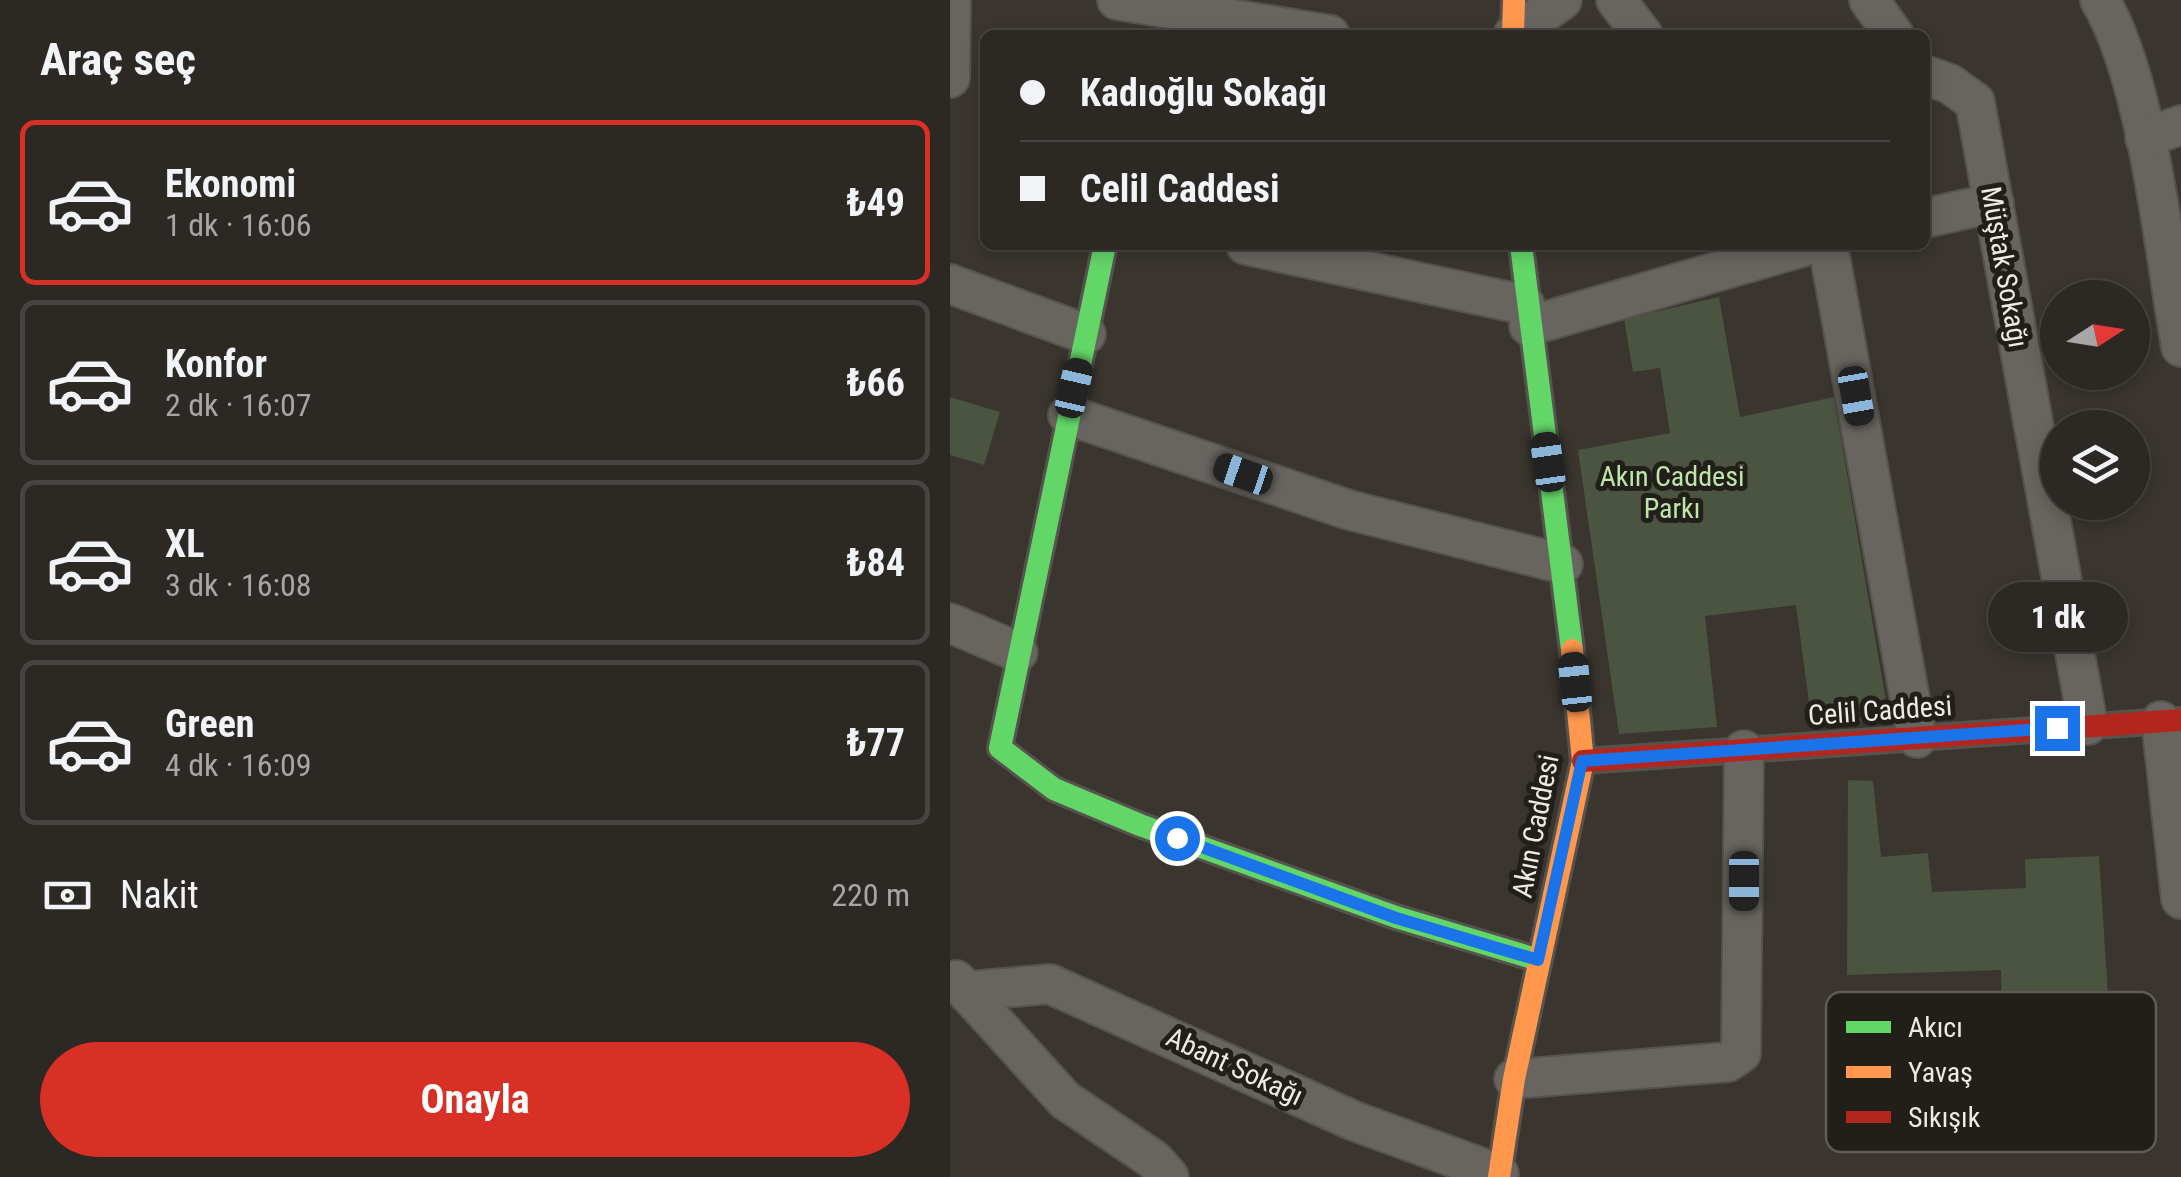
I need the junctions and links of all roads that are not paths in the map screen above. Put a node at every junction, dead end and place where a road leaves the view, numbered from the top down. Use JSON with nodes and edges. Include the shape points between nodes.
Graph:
{"nodes":[{"id":1,"x":951,"y":0,"type":"edge"},
{"id":2,"x":1514,"y":0,"type":"edge"},
{"id":3,"x":1562,"y":0,"type":"edge"},
{"id":4,"x":1616,"y":0,"type":"edge"},
{"id":5,"x":1869,"y":0,"type":"edge"},
{"id":6,"x":2100,"y":0,"type":"edge"},
{"id":7,"x":1181,"y":6,"type":"edge"},
{"id":8,"x":1131,"y":14,"type":"edge"},
{"id":9,"x":1304,"y":30,"type":"edge"},
{"id":10,"x":1513,"y":30,"type":"edge"},
{"id":11,"x":1520,"y":30,"type":"edge"},
{"id":12,"x":1639,"y":30,"type":"edge"},
{"id":13,"x":1890,"y":30,"type":"edge"},
{"id":14,"x":1930,"y":77,"type":"edge"},
{"id":15,"x":950,"y":78,"type":"edge"},
{"id":16,"x":2181,"y":126,"type":"edge"},
{"id":17,"x":2144,"y":138,"type":"junction"},
{"id":18,"x":1994,"y":203,"type":"junction"},
{"id":19,"x":1930,"y":217,"type":"edge"},
{"id":20,"x":1104,"y":250,"type":"edge"},
{"id":21,"x":1266,"y":250,"type":"edge"},
{"id":22,"x":1522,"y":250,"type":"edge"},
{"id":23,"x":1782,"y":250,"type":"edge"},
{"id":24,"x":1829,"y":250,"type":"edge"},
{"id":25,"x":950,"y":284,"type":"edge"},
{"id":26,"x":1527,"y":315,"type":"junction"},
{"id":27,"x":2180,"y":331,"type":"edge"},
{"id":28,"x":1086,"y":334,"type":"junction"},
{"id":29,"x":1068,"y":415,"type":"junction"},
{"id":30,"x":1564,"y":564,"type":"junction"},
{"id":31,"x":950,"y":623,"type":"edge"},
{"id":32,"x":1018,"y":652,"type":"junction"},
{"id":33,"x":2171,"y":720,"type":"edge"},
{"id":34,"x":2088,"y":725,"type":"junction"},
{"id":35,"x":1918,"y":738,"type":"junction"},
{"id":36,"x":1744,"y":750,"type":"junction"},
{"id":37,"x":1582,"y":761,"type":"junction"},
{"id":38,"x":2181,"y":899,"type":"edge"},
{"id":39,"x":1538,"y":960,"type":"junction"},
{"id":40,"x":959,"y":983,"type":"edge"},
{"id":41,"x":1514,"y":1079,"type":"junction"},
{"id":42,"x":1499,"y":1176,"type":"edge"},
{"id":43,"x":1169,"y":1177,"type":"edge"}],
"edges":[{"from":1,"to":15,"type":"street"},
{"from":2,"to":10,"type":"street"},
{"from":3,"to":11,"type":"street"},
{"from":4,"to":12,"type":"street"},
{"from":5,"to":13,"type":"street"},
{"from":6,"to":17,"type":"street","via":[[2114,24]]},
{"from":7,"to":8,"type":"street"},
{"from":7,"to":9,"type":"street"},
{"from":14,"to":18,"type":"street","name":"Müştak Sokağı","via":[[1975,102]]},
{"from":16,"to":17,"type":"street"},
{"from":17,"to":27,"type":"street"},
{"from":18,"to":19,"type":"street"},
{"from":18,"to":34,"type":"street","name":"Müştak Sokağı"},
{"from":20,"to":28,"type":"street"},
{"from":21,"to":26,"type":"street"},
{"from":22,"to":26,"type":"street","name":"Akın Caddesi"},
{"from":23,"to":26,"type":"street"},
{"from":24,"to":35,"type":"street"},
{"from":25,"to":28,"type":"street"},
{"from":26,"to":30,"type":"street","name":"Akın Caddesi"},
{"from":28,"to":29,"type":"street"},
{"from":29,"to":30,"type":"street","via":[[1348,510]]},
{"from":29,"to":32,"type":"street"},
{"from":30,"to":37,"type":"street","name":"Akın Caddesi"},
{"from":31,"to":32,"type":"street"},
{"from":32,"to":39,"type":"street","via":[[1000,748],[1054,789],[1396,918]]},
{"from":33,"to":34,"type":"street","name":"Celil Caddesi"},
{"from":33,"to":38,"type":"street"},
{"from":34,"to":35,"type":"street","name":"Celil Caddesi"},
{"from":35,"to":36,"type":"street","name":"Celil Caddesi"},
{"from":36,"to":37,"type":"street","name":"Celil Caddesi"},
{"from":36,"to":41,"type":"street","via":[[1741,1053],[1728,1062]]},
{"from":37,"to":39,"type":"street","name":"Akın Caddesi"},
{"from":39,"to":41,"type":"street","name":"Akın Caddesi"},
{"from":40,"to":42,"type":"street","name":"Abant Sokağı","via":[[1050,984],[1354,1122]]},
{"from":40,"to":43,"type":"street","via":[[1065,1100]]},
{"from":41,"to":42,"type":"street","name":"Akın Caddesi"}]}
